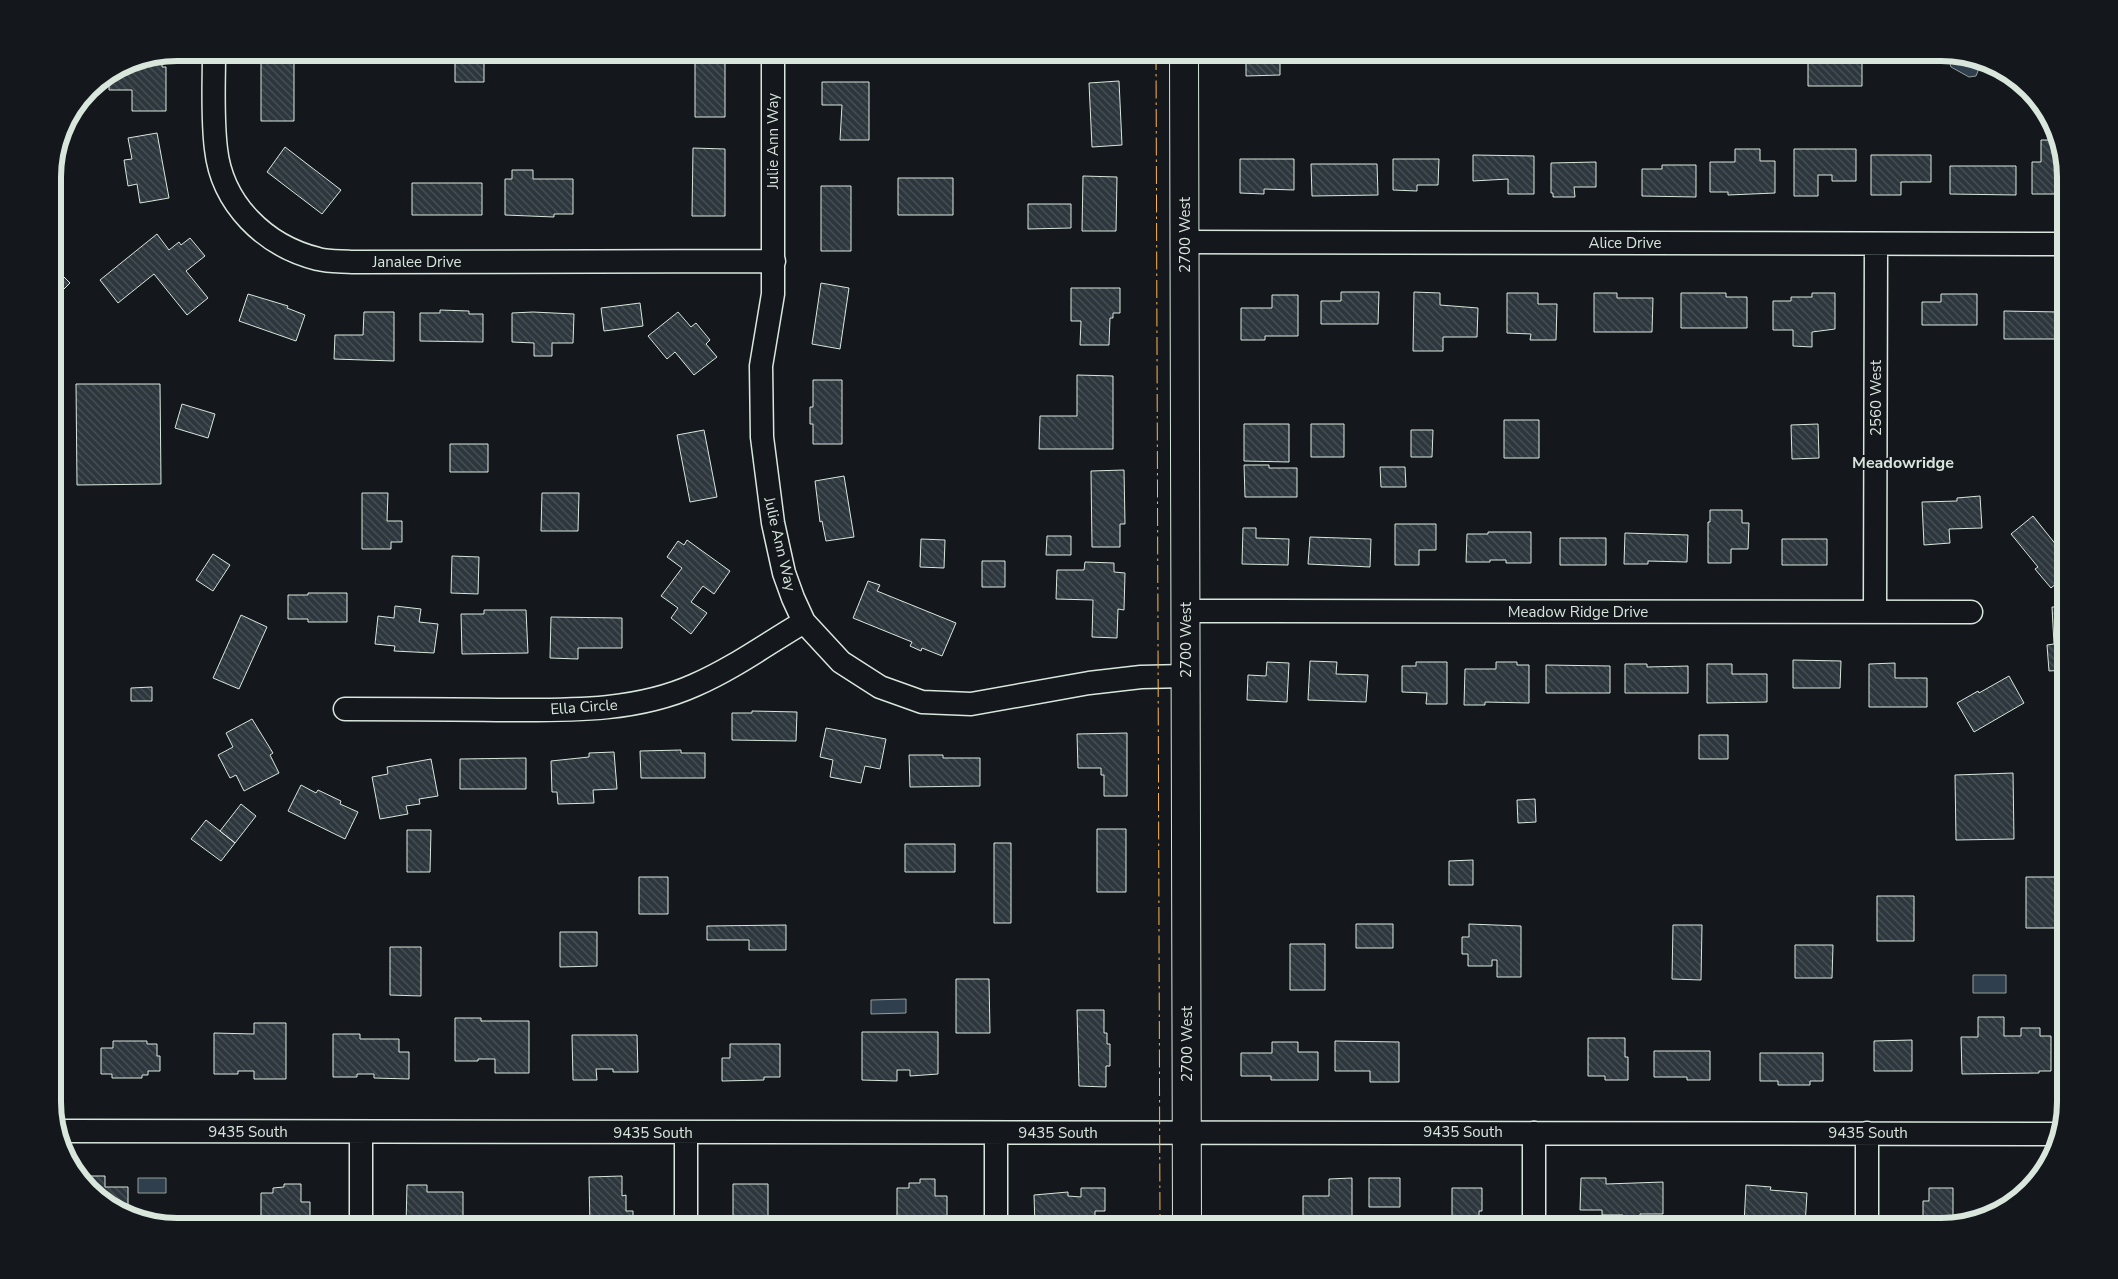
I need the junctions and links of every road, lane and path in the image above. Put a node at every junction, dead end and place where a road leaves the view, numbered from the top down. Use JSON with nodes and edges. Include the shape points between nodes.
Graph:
{"nodes":[{"id":1,"x":214,"y":61,"type":"edge"},
{"id":2,"x":773,"y":61,"type":"edge"},
{"id":3,"x":1184,"y":61,"type":"edge"},
{"id":4,"x":1185,"y":242,"type":"junction"},
{"id":5,"x":1876,"y":244,"type":"junction"},
{"id":6,"x":2057,"y":244,"type":"edge"},
{"id":7,"x":774,"y":261,"type":"junction"},
{"id":8,"x":1185,"y":611,"type":"junction"},
{"id":9,"x":1875,"y":612,"type":"junction"},
{"id":10,"x":1971,"y":612,"type":"dead end"},
{"id":11,"x":804,"y":622,"type":"junction"},
{"id":12,"x":1186,"y":676,"type":"junction"},
{"id":13,"x":345,"y":709,"type":"dead end"},
{"id":14,"x":65,"y":1131,"type":"edge"},
{"id":15,"x":361,"y":1132,"type":"junction"},
{"id":16,"x":686,"y":1133,"type":"junction"},
{"id":17,"x":996,"y":1133,"type":"junction"},
{"id":18,"x":1534,"y":1133,"type":"junction"},
{"id":19,"x":1867,"y":1133,"type":"junction"},
{"id":20,"x":1187,"y":1134,"type":"junction"},
{"id":21,"x":2052,"y":1134,"type":"edge"},
{"id":22,"x":361,"y":1218,"type":"edge"},
{"id":23,"x":686,"y":1218,"type":"edge"},
{"id":24,"x":996,"y":1218,"type":"edge"},
{"id":25,"x":1187,"y":1218,"type":"edge"},
{"id":26,"x":1534,"y":1218,"type":"edge"},
{"id":27,"x":1867,"y":1218,"type":"edge"}],
"edges":[{"from":1,"to":7,"type":"street","name":"Janalee Drive","via":[[216,150],[232,199],[249,221],[292,251],[320,260],[353,262]]},
{"from":2,"to":7,"type":"street","name":"Julie Ann Way"},
{"from":3,"to":4,"type":"main road","name":"2700 West"},
{"from":4,"to":5,"type":"street","name":"Alice Drive"},
{"from":4,"to":8,"type":"main road","name":"2700 West"},
{"from":5,"to":6,"type":"street","name":"Alice Drive"},
{"from":5,"to":9,"type":"street","name":"2560 West"},
{"from":7,"to":11,"type":"street","name":"Julie Ann Way","via":[[773,294],[761,366],[762,437],[773,523],[784,573]]},
{"from":8,"to":9,"type":"street","name":"Meadow Ridge Drive"},
{"from":8,"to":12,"type":"main road","name":"2700 West"},
{"from":9,"to":10,"type":"street","name":"Meadow Ridge Drive"},
{"from":11,"to":12,"type":"street","name":"Julie Ann Way","via":[[841,662],[880,687],[922,702],[971,704],[1088,683]]},
{"from":11,"to":13,"type":"street","name":"Ella Circle","via":[[695,685],[646,701],[603,708],[556,710]]},
{"from":12,"to":20,"type":"main road","name":"2700 West"},
{"from":14,"to":15,"type":"street","name":"9435 South"},
{"from":15,"to":16,"type":"street","name":"9435 South"},
{"from":15,"to":22,"type":"street"},
{"from":16,"to":17,"type":"street","name":"9435 South"},
{"from":16,"to":23,"type":"street"},
{"from":17,"to":20,"type":"street","name":"9435 South"},
{"from":17,"to":24,"type":"street"},
{"from":18,"to":19,"type":"street","name":"9435 South"},
{"from":18,"to":20,"type":"street","name":"9435 South"},
{"from":18,"to":26,"type":"street"},
{"from":19,"to":21,"type":"street","name":"9435 South"},
{"from":19,"to":27,"type":"street"},
{"from":20,"to":25,"type":"main road","name":"2700 West"}]}
